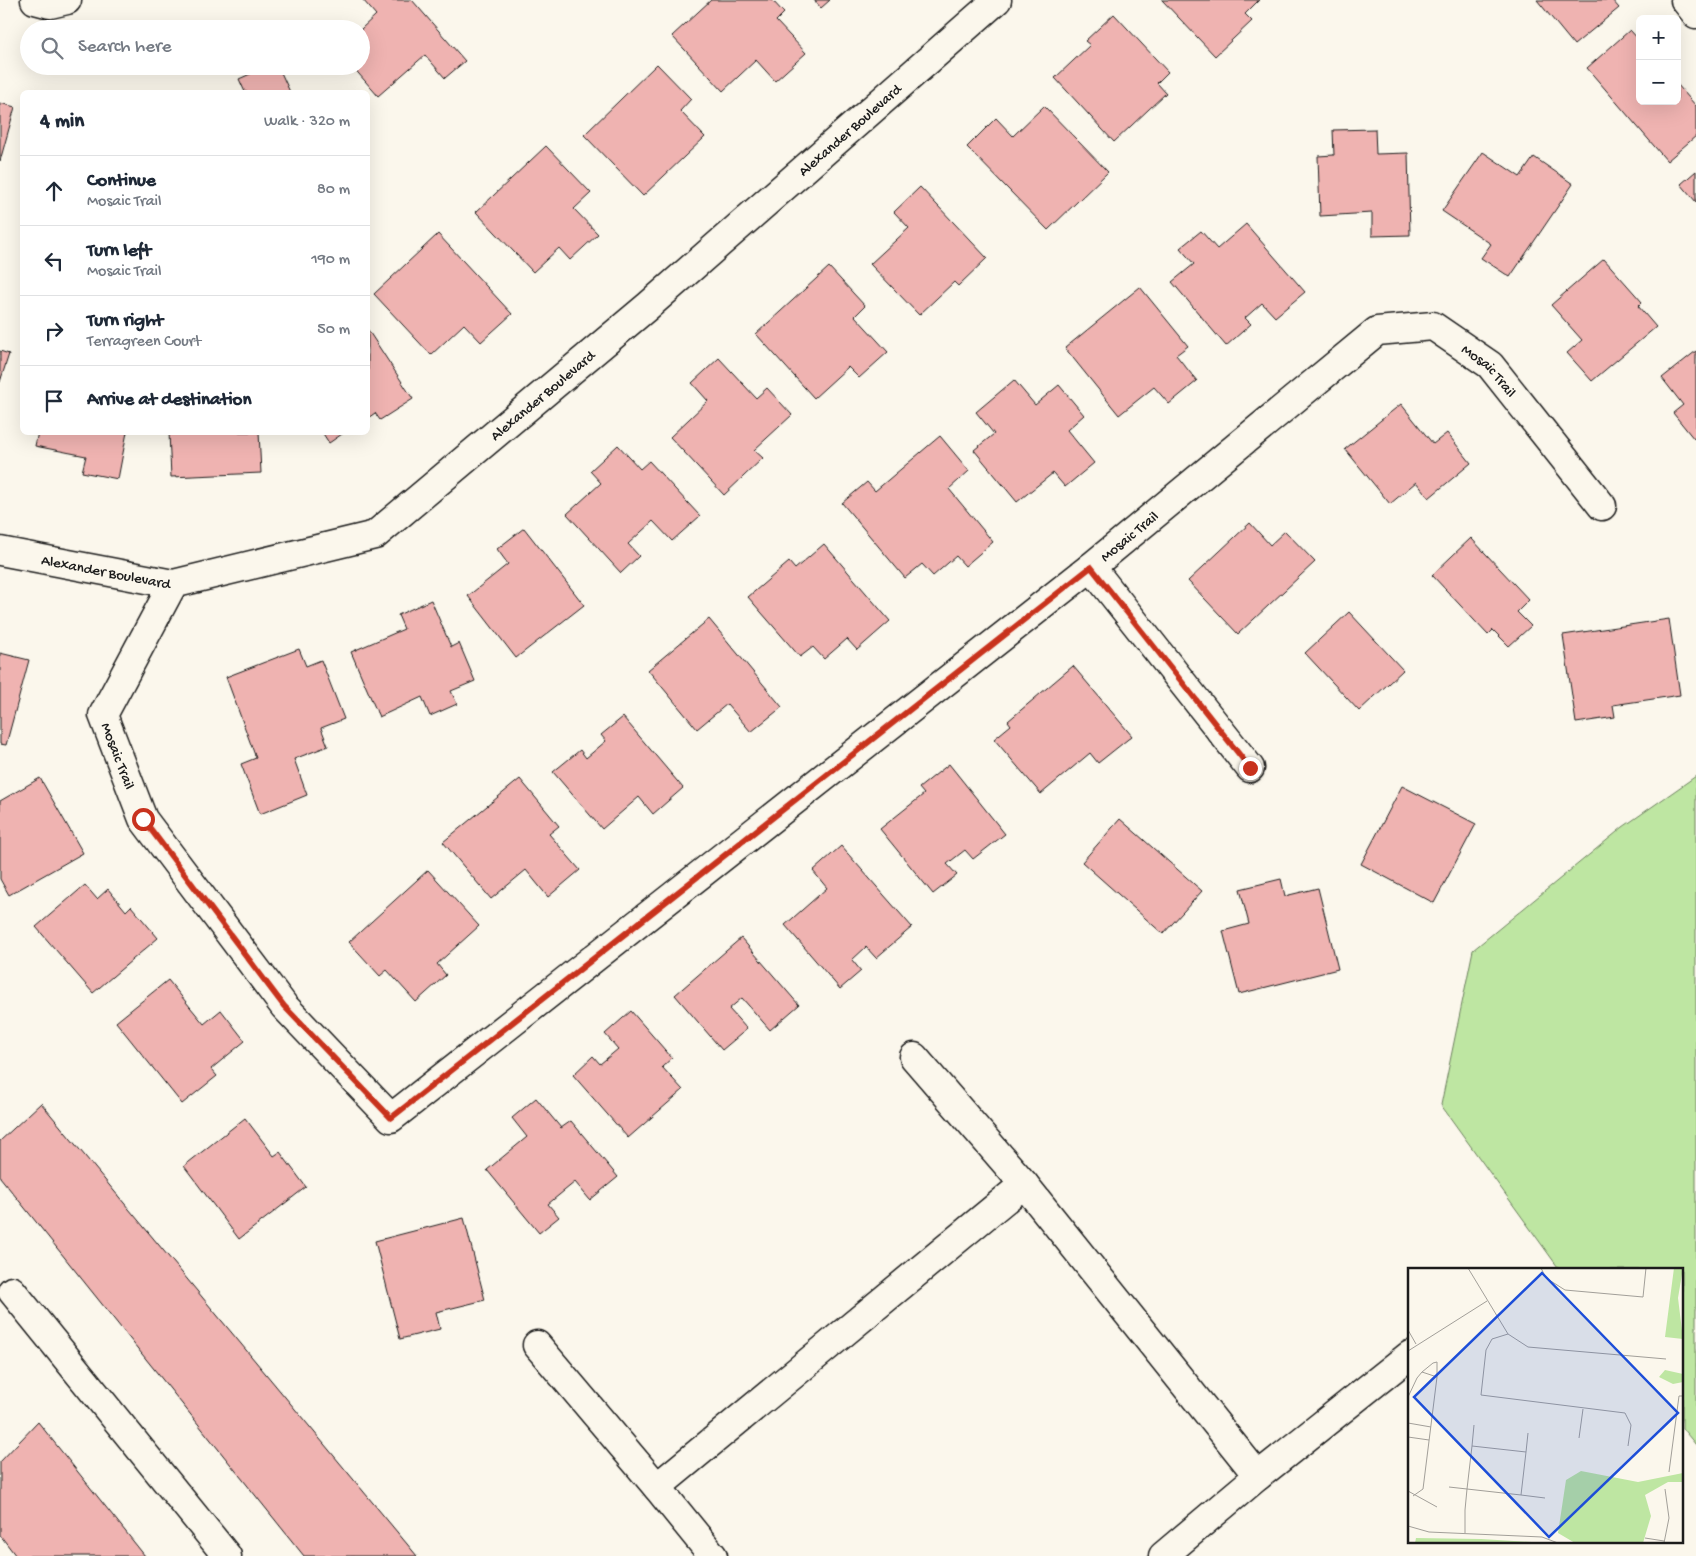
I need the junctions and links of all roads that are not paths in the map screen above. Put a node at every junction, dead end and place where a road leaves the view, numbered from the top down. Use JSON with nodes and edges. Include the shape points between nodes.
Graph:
{"nodes":[{"id":1,"x":36,"y":0,"type":"edge"},
{"id":2,"x":67,"y":0,"type":"edge"},
{"id":3,"x":997,"y":0,"type":"edge"},
{"id":4,"x":1684,"y":0,"type":"edge"},
{"id":5,"x":1696,"y":14,"type":"edge"},
{"id":6,"x":1602,"y":506,"type":"dead end"},
{"id":7,"x":0,"y":551,"type":"edge"},
{"id":8,"x":1091,"y":567,"type":"junction"},
{"id":9,"x":173,"y":584,"type":"junction"},
{"id":10,"x":1250,"y":768,"type":"dead end"},
{"id":11,"x":914,"y":1058,"type":"dead end"},
{"id":12,"x":1024,"y":1184,"type":"junction"},
{"id":13,"x":4,"y":1288,"type":"edge"},
{"id":14,"x":537,"y":1345,"type":"dead end"},
{"id":15,"x":1408,"y":1357,"type":"edge"},
{"id":16,"x":1258,"y":1476,"type":"junction"},
{"id":17,"x":657,"y":1487,"type":"junction"},
{"id":18,"x":226,"y":1556,"type":"edge"},
{"id":19,"x":713,"y":1556,"type":"edge"},
{"id":20,"x":1163,"y":1556,"type":"edge"}],
"edges":[{"from":1,"to":2,"type":"street","via":[[50,4]]},
{"from":3,"to":9,"type":"street","name":"Alexander Boulevard","via":[[647,307],[375,535]]},
{"from":4,"to":5,"type":"street"},
{"from":6,"to":8,"type":"street","name":"Mosaic Trail","via":[[1490,365],[1433,326],[1377,331]]},
{"from":7,"to":9,"type":"street","name":"Alexander Boulevard"},
{"from":8,"to":9,"type":"street","name":"Mosaic Trail","via":[[391,1118],[284,1006],[143,819],[102,715]]},
{"from":8,"to":10,"type":"street"},
{"from":11,"to":12,"type":"street"},
{"from":12,"to":16,"type":"street"},
{"from":12,"to":17,"type":"street"},
{"from":13,"to":18,"type":"street"},
{"from":14,"to":17,"type":"street"},
{"from":15,"to":16,"type":"street"},
{"from":16,"to":20,"type":"street"},
{"from":17,"to":19,"type":"street"}]}
